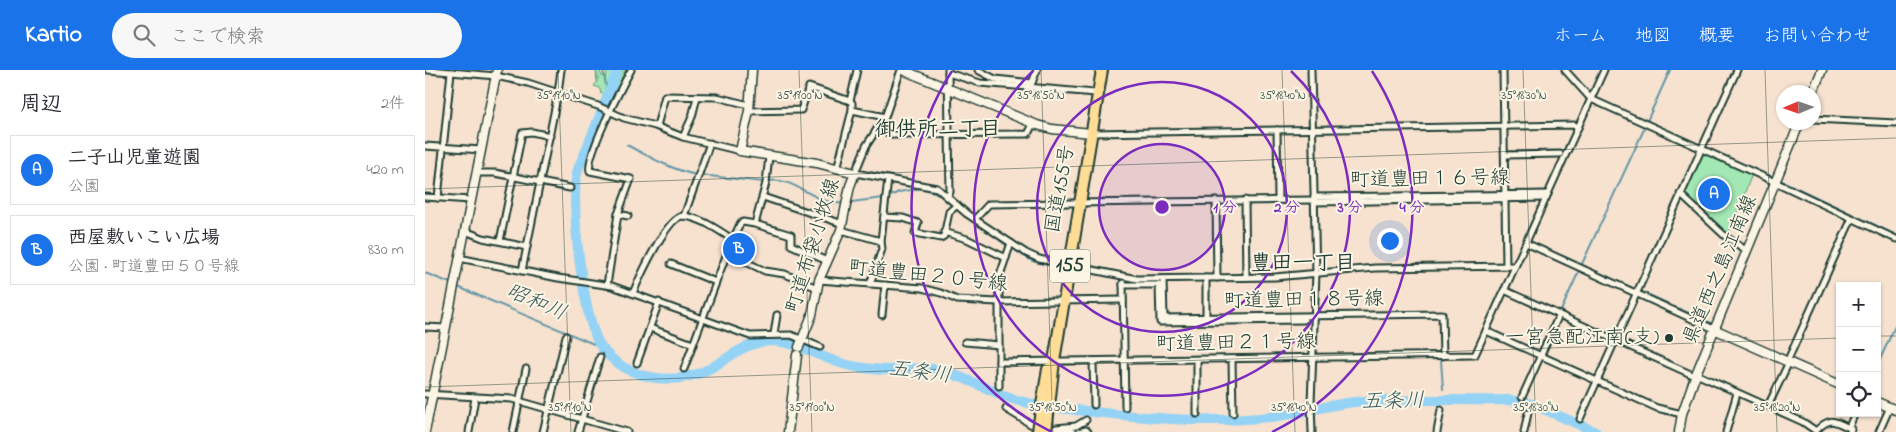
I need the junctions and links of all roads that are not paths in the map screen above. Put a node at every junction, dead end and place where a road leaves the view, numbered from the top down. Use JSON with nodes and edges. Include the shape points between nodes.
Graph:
{"nodes":[{"id":1,"x":429,"y":70,"type":"edge"},
{"id":2,"x":561,"y":70,"type":"edge"},
{"id":3,"x":631,"y":70,"type":"edge"},
{"id":4,"x":752,"y":70,"type":"edge"},
{"id":5,"x":857,"y":70,"type":"edge"},
{"id":6,"x":902,"y":70,"type":"edge"},
{"id":7,"x":978,"y":70,"type":"edge"},
{"id":8,"x":1037,"y":70,"type":"edge"},
{"id":9,"x":1100,"y":70,"type":"edge"},
{"id":10,"x":1311,"y":70,"type":"edge"},
{"id":11,"x":1503,"y":70,"type":"edge"},
{"id":12,"x":1565,"y":70,"type":"edge"},
{"id":13,"x":1604,"y":70,"type":"edge"},
{"id":14,"x":1737,"y":70,"type":"edge"},
{"id":15,"x":1822,"y":70,"type":"edge"},
{"id":16,"x":449,"y":71,"type":"edge"},
{"id":17,"x":948,"y":72,"type":"edge"},
{"id":18,"x":496,"y":73,"type":"edge"},
{"id":19,"x":1032,"y":85,"type":"junction"},
{"id":20,"x":1816,"y":85,"type":"edge"},
{"id":21,"x":948,"y":88,"type":"junction"},
{"id":22,"x":559,"y":93,"type":"junction"},
{"id":23,"x":1095,"y":93,"type":"junction"},
{"id":24,"x":697,"y":98,"type":"junction"},
{"id":25,"x":1590,"y":99,"type":"junction"},
{"id":26,"x":850,"y":101,"type":"junction"},
{"id":27,"x":749,"y":108,"type":"junction"},
{"id":28,"x":852,"y":110,"type":"junction"},
{"id":29,"x":610,"y":112,"type":"junction"},
{"id":30,"x":885,"y":117,"type":"junction"},
{"id":31,"x":1821,"y":119,"type":"edge"},
{"id":32,"x":1896,"y":123,"type":"edge"},
{"id":33,"x":1033,"y":124,"type":"junction"},
{"id":34,"x":657,"y":126,"type":"junction"},
{"id":35,"x":1577,"y":126,"type":"junction"},
{"id":36,"x":1504,"y":127,"type":"junction"},
{"id":37,"x":877,"y":129,"type":"junction"},
{"id":38,"x":1277,"y":130,"type":"junction"},
{"id":39,"x":1313,"y":130,"type":"junction"},
{"id":40,"x":1797,"y":130,"type":"edge"},
{"id":41,"x":1090,"y":132,"type":"junction"},
{"id":42,"x":949,"y":135,"type":"junction"},
{"id":43,"x":549,"y":136,"type":"junction"},
{"id":44,"x":683,"y":137,"type":"junction"},
{"id":45,"x":710,"y":143,"type":"junction"},
{"id":46,"x":425,"y":146,"type":"edge"},
{"id":47,"x":443,"y":147,"type":"junction"},
{"id":48,"x":1701,"y":149,"type":"junction"},
{"id":49,"x":481,"y":150,"type":"junction"},
{"id":50,"x":740,"y":151,"type":"junction"},
{"id":51,"x":1560,"y":154,"type":"dead end"},
{"id":52,"x":1505,"y":155,"type":"junction"},
{"id":53,"x":769,"y":156,"type":"junction"},
{"id":54,"x":837,"y":169,"type":"junction"},
{"id":55,"x":476,"y":173,"type":"junction"},
{"id":56,"x":855,"y":173,"type":"junction"},
{"id":57,"x":513,"y":176,"type":"junction"},
{"id":58,"x":888,"y":179,"type":"junction"},
{"id":59,"x":540,"y":182,"type":"junction"},
{"id":60,"x":1775,"y":182,"type":"junction"},
{"id":61,"x":570,"y":188,"type":"dead end"},
{"id":62,"x":1681,"y":194,"type":"junction"},
{"id":63,"x":948,"y":196,"type":"junction"},
{"id":64,"x":1506,"y":196,"type":"junction"},
{"id":65,"x":1546,"y":196,"type":"junction"},
{"id":66,"x":425,"y":197,"type":"edge"},
{"id":67,"x":763,"y":197,"type":"junction"},
{"id":68,"x":438,"y":198,"type":"junction"},
{"id":69,"x":471,"y":200,"type":"junction"},
{"id":70,"x":1245,"y":200,"type":"junction"},
{"id":71,"x":1278,"y":200,"type":"junction"},
{"id":72,"x":1315,"y":200,"type":"junction"},
{"id":73,"x":1216,"y":201,"type":"junction"},
{"id":74,"x":1078,"y":202,"type":"junction"},
{"id":75,"x":957,"y":204,"type":"junction"},
{"id":76,"x":618,"y":214,"type":"junction"},
{"id":77,"x":628,"y":216,"type":"dead end"},
{"id":78,"x":684,"y":216,"type":"junction"},
{"id":79,"x":884,"y":217,"type":"junction"},
{"id":80,"x":1852,"y":218,"type":"junction"},
{"id":81,"x":975,"y":219,"type":"junction"},
{"id":82,"x":755,"y":224,"type":"junction"},
{"id":83,"x":842,"y":227,"type":"junction"},
{"id":84,"x":465,"y":231,"type":"junction"},
{"id":85,"x":944,"y":232,"type":"junction"},
{"id":86,"x":733,"y":239,"type":"junction"},
{"id":87,"x":1896,"y":239,"type":"edge"},
{"id":88,"x":500,"y":241,"type":"junction"},
{"id":89,"x":881,"y":241,"type":"junction"},
{"id":90,"x":1011,"y":243,"type":"junction"},
{"id":91,"x":1526,"y":243,"type":"junction"},
{"id":92,"x":527,"y":247,"type":"junction"},
{"id":93,"x":1746,"y":250,"type":"junction"},
{"id":94,"x":727,"y":253,"type":"junction"},
{"id":95,"x":459,"y":258,"type":"junction"},
{"id":96,"x":1006,"y":258,"type":"junction"},
{"id":97,"x":827,"y":261,"type":"junction"},
{"id":98,"x":671,"y":264,"type":"dead end"},
{"id":99,"x":1068,"y":265,"type":"junction"},
{"id":100,"x":1511,"y":266,"type":"junction"},
{"id":101,"x":522,"y":271,"type":"junction"},
{"id":102,"x":1316,"y":273,"type":"junction"},
{"id":103,"x":1123,"y":277,"type":"junction"},
{"id":104,"x":1246,"y":277,"type":"junction"},
{"id":105,"x":1206,"y":278,"type":"junction"},
{"id":106,"x":1217,"y":278,"type":"junction"},
{"id":107,"x":1163,"y":279,"type":"junction"},
{"id":108,"x":716,"y":282,"type":"junction"},
{"id":109,"x":818,"y":284,"type":"junction"},
{"id":110,"x":870,"y":284,"type":"junction"},
{"id":111,"x":607,"y":285,"type":"junction"},
{"id":112,"x":885,"y":285,"type":"junction"},
{"id":113,"x":1123,"y":285,"type":"junction"},
{"id":114,"x":1505,"y":290,"type":"junction"},
{"id":115,"x":633,"y":293,"type":"junction"},
{"id":116,"x":1637,"y":293,"type":"junction"},
{"id":117,"x":1123,"y":300,"type":"junction"},
{"id":118,"x":1062,"y":301,"type":"junction"},
{"id":119,"x":659,"y":302,"type":"junction"},
{"id":120,"x":998,"y":302,"type":"junction"},
{"id":121,"x":777,"y":315,"type":"dead end"},
{"id":122,"x":1559,"y":315,"type":"junction"},
{"id":123,"x":882,"y":316,"type":"dead end"},
{"id":124,"x":1437,"y":317,"type":"dead end"},
{"id":125,"x":703,"y":318,"type":"junction"},
{"id":126,"x":1207,"y":318,"type":"junction"},
{"id":127,"x":1315,"y":318,"type":"junction"},
{"id":128,"x":425,"y":327,"type":"edge"},
{"id":129,"x":445,"y":328,"type":"junction"},
{"id":130,"x":650,"y":328,"type":"junction"},
{"id":131,"x":1714,"y":329,"type":"junction"},
{"id":132,"x":1486,"y":331,"type":"junction"},
{"id":133,"x":774,"y":334,"type":"junction"},
{"id":134,"x":566,"y":336,"type":"dead end"},
{"id":135,"x":1615,"y":340,"type":"junction"},
{"id":136,"x":800,"y":341,"type":"junction"},
{"id":137,"x":965,"y":342,"type":"dead end"},
{"id":138,"x":693,"y":344,"type":"junction"},
{"id":139,"x":999,"y":344,"type":"junction"},
{"id":140,"x":820,"y":347,"type":"dead end"},
{"id":141,"x":797,"y":355,"type":"joint"},
{"id":142,"x":1443,"y":356,"type":"junction"},
{"id":143,"x":1540,"y":356,"type":"junction"},
{"id":144,"x":600,"y":357,"type":"dead end"},
{"id":145,"x":1313,"y":358,"type":"junction"},
{"id":146,"x":1232,"y":359,"type":"junction"},
{"id":147,"x":1197,"y":360,"type":"junction"},
{"id":148,"x":1093,"y":361,"type":"junction"},
{"id":149,"x":1124,"y":361,"type":"junction"},
{"id":150,"x":999,"y":362,"type":"junction"},
{"id":151,"x":1052,"y":362,"type":"junction"},
{"id":152,"x":1788,"y":362,"type":"junction"},
{"id":153,"x":637,"y":363,"type":"dead end"},
{"id":154,"x":526,"y":369,"type":"dead end"},
{"id":155,"x":683,"y":369,"type":"dead end"},
{"id":156,"x":1695,"y":375,"type":"junction"},
{"id":157,"x":1597,"y":381,"type":"junction"},
{"id":158,"x":1836,"y":383,"type":"edge"},
{"id":159,"x":999,"y":386,"type":"dead end"},
{"id":160,"x":1737,"y":393,"type":"junction"},
{"id":161,"x":429,"y":395,"type":"edge"},
{"id":162,"x":1522,"y":397,"type":"dead end"},
{"id":163,"x":475,"y":398,"type":"junction"},
{"id":164,"x":519,"y":402,"type":"junction"},
{"id":165,"x":1881,"y":404,"type":"edge"},
{"id":166,"x":1094,"y":405,"type":"dead end"},
{"id":167,"x":1768,"y":406,"type":"junction"},
{"id":168,"x":1125,"y":407,"type":"dead end"},
{"id":169,"x":1006,"y":409,"type":"dead end"},
{"id":170,"x":1893,"y":409,"type":"edge"},
{"id":171,"x":549,"y":410,"type":"junction"},
{"id":172,"x":1441,"y":410,"type":"dead end"},
{"id":173,"x":1233,"y":413,"type":"dead end"},
{"id":174,"x":1528,"y":413,"type":"dead end"},
{"id":175,"x":1197,"y":414,"type":"dead end"},
{"id":176,"x":1683,"y":414,"type":"junction"},
{"id":177,"x":1854,"y":417,"type":"edge"},
{"id":178,"x":582,"y":419,"type":"junction"},
{"id":179,"x":1580,"y":419,"type":"dead end"},
{"id":180,"x":1086,"y":420,"type":"dead end"},
{"id":181,"x":1044,"y":426,"type":"edge"},
{"id":182,"x":1849,"y":430,"type":"edge"},
{"id":183,"x":425,"y":432,"type":"edge"},
{"id":184,"x":469,"y":432,"type":"edge"},
{"id":185,"x":513,"y":432,"type":"edge"},
{"id":186,"x":543,"y":432,"type":"edge"},
{"id":187,"x":578,"y":432,"type":"edge"},
{"id":188,"x":627,"y":432,"type":"edge"},
{"id":189,"x":788,"y":432,"type":"edge"},
{"id":190,"x":1031,"y":432,"type":"edge"},
{"id":191,"x":1074,"y":432,"type":"edge"},
{"id":192,"x":1078,"y":432,"type":"edge"},
{"id":193,"x":1088,"y":432,"type":"edge"},
{"id":194,"x":1312,"y":432,"type":"edge"},
{"id":195,"x":1437,"y":432,"type":"edge"},
{"id":196,"x":1524,"y":432,"type":"edge"},
{"id":197,"x":1679,"y":432,"type":"edge"},
{"id":198,"x":1726,"y":432,"type":"edge"},
{"id":199,"x":1816,"y":432,"type":"edge"},
{"id":200,"x":1879,"y":432,"type":"edge"}],
"edges":[{"from":1,"to":16,"type":"street"},
{"from":2,"to":22,"type":"street"},
{"from":3,"to":29,"type":"street"},
{"from":4,"to":27,"type":"main road"},
{"from":5,"to":26,"type":"street"},
{"from":6,"to":21,"type":"main road"},
{"from":6,"to":30,"type":"street"},
{"from":7,"to":19,"type":"street","via":[[995,79]]},
{"from":8,"to":19,"type":"street"},
{"from":9,"to":23,"type":"highway","name":"国道155号","number":"155"},
{"from":9,"to":41,"type":"highway","name":"国道155号","number":"155"},
{"from":10,"to":39,"type":"street"},
{"from":11,"to":36,"type":"street"},
{"from":12,"to":25,"type":"street"},
{"from":13,"to":25,"type":"street"},
{"from":14,"to":48,"type":"street"},
{"from":15,"to":20,"type":"main road"},
{"from":16,"to":18,"type":"street"},
{"from":16,"to":47,"type":"street"},
{"from":17,"to":19,"type":"street","via":[[980,83]]},
{"from":17,"to":21,"type":"street"},
{"from":18,"to":22,"type":"street"},
{"from":18,"to":49,"type":"main road"},
{"from":19,"to":23,"type":"street"},
{"from":21,"to":33,"type":"main road"},
{"from":21,"to":42,"type":"street"},
{"from":22,"to":29,"type":"street"},
{"from":22,"to":43,"type":"street"},
{"from":23,"to":41,"type":"highway","name":"国道155号","number":"155"},
{"from":24,"to":27,"type":"street","via":[[717,97]]},
{"from":24,"to":34,"type":"street","via":[[665,96]]},
{"from":24,"to":44,"type":"street"},
{"from":25,"to":35,"type":"street"},
{"from":25,"to":48,"type":"street"},
{"from":26,"to":27,"type":"street","via":[[809,87],[801,110]]},
{"from":26,"to":28,"type":"street"},
{"from":27,"to":50,"type":"main road"},
{"from":28,"to":30,"type":"street"},
{"from":28,"to":54,"type":"street"},
{"from":29,"to":34,"type":"street"},
{"from":29,"to":76,"type":"street","via":[[588,168],[589,171],[631,179]]},
{"from":30,"to":37,"type":"street"},
{"from":31,"to":32,"type":"street"},
{"from":33,"to":41,"type":"main road","via":[[1052,130]]},
{"from":33,"to":42,"type":"street","via":[[1028,134]]},
{"from":34,"to":44,"type":"street"},
{"from":35,"to":36,"type":"street"},
{"from":35,"to":65,"type":"street"},
{"from":36,"to":39,"type":"street"},
{"from":36,"to":52,"type":"street"},
{"from":37,"to":42,"type":"street","via":[[895,135]]},
{"from":37,"to":56,"type":"street"},
{"from":38,"to":39,"type":"street"},
{"from":38,"to":41,"type":"street"},
{"from":38,"to":71,"type":"street"},
{"from":39,"to":72,"type":"street"},
{"from":40,"to":60,"type":"main road","name":"県道西之島江南線"},
{"from":41,"to":74,"type":"highway","name":"国道155号","number":"155"},
{"from":42,"to":63,"type":"street"},
{"from":43,"to":57,"type":"street","via":[[522,133]]},
{"from":43,"to":59,"type":"street"},
{"from":44,"to":45,"type":"street"},
{"from":45,"to":50,"type":"street"},
{"from":45,"to":78,"type":"street"},
{"from":46,"to":47,"type":"street"},
{"from":47,"to":49,"type":"street"},
{"from":47,"to":68,"type":"street"},
{"from":48,"to":60,"type":"street"},
{"from":48,"to":62,"type":"street"},
{"from":49,"to":55,"type":"main road"},
{"from":50,"to":53,"type":"main road","name":"町道布袋小牧線"},
{"from":51,"to":52,"type":"street"},
{"from":52,"to":64,"type":"street"},
{"from":53,"to":54,"type":"main road","name":"町道布袋小牧線"},
{"from":53,"to":67,"type":"street"},
{"from":54,"to":56,"type":"main road","name":"町道布袋小牧線"},
{"from":55,"to":57,"type":"street"},
{"from":55,"to":69,"type":"main road"},
{"from":56,"to":58,"type":"street"},
{"from":56,"to":83,"type":"main road","name":"町道布袋小牧線"},
{"from":57,"to":59,"type":"street"},
{"from":57,"to":88,"type":"street"},
{"from":58,"to":63,"type":"street","via":[[933,186]]},
{"from":58,"to":79,"type":"street"},
{"from":59,"to":61,"type":"street"},
{"from":59,"to":92,"type":"street"},
{"from":60,"to":80,"type":"street"},
{"from":60,"to":93,"type":"main road","name":"県道西之島江南線"},
{"from":62,"to":93,"type":"street","via":[[1726,237]]},
{"from":62,"to":116,"type":"street"},
{"from":63,"to":75,"type":"street"},
{"from":64,"to":65,"type":"street"},
{"from":64,"to":72,"type":"street"},
{"from":64,"to":100,"type":"street"},
{"from":65,"to":91,"type":"street"},
{"from":66,"to":68,"type":"street"},
{"from":67,"to":82,"type":"street"},
{"from":67,"to":83,"type":"street"},
{"from":68,"to":69,"type":"street"},
{"from":69,"to":84,"type":"main road"},
{"from":70,"to":71,"type":"street"},
{"from":70,"to":73,"type":"street"},
{"from":70,"to":104,"type":"street"},
{"from":71,"to":72,"type":"street"},
{"from":72,"to":102,"type":"street"},
{"from":73,"to":74,"type":"street"},
{"from":73,"to":106,"type":"street"},
{"from":74,"to":81,"type":"street","via":[[989,204]]},
{"from":74,"to":99,"type":"highway","name":"国道155号","number":"155"},
{"from":75,"to":81,"type":"street"},
{"from":75,"to":85,"type":"street","via":[[949,212]]},
{"from":76,"to":77,"type":"street"},
{"from":76,"to":111,"type":"street"},
{"from":78,"to":86,"type":"street","via":[[713,226]]},
{"from":78,"to":115,"type":"street","via":[[675,219],[667,228],[640,274]]},
{"from":79,"to":85,"type":"street","via":[[918,223],[915,233],[941,238]]},
{"from":79,"to":89,"type":"street"},
{"from":80,"to":87,"type":"street"},
{"from":80,"to":152,"type":"street"},
{"from":81,"to":90,"type":"street"},
{"from":82,"to":86,"type":"street","via":[[740,224]]},
{"from":82,"to":97,"type":"street","via":[[791,236],[791,245]]},
{"from":83,"to":89,"type":"street"},
{"from":83,"to":97,"type":"main road","name":"町道布袋小牧線"},
{"from":84,"to":88,"type":"street"},
{"from":84,"to":95,"type":"main road"},
{"from":85,"to":96,"type":"street"},
{"from":86,"to":94,"type":"street"},
{"from":88,"to":92,"type":"street"},
{"from":89,"to":110,"type":"street","via":[[882,250]]},
{"from":90,"to":96,"type":"street"},
{"from":90,"to":99,"type":"street","via":[[1035,257]]},
{"from":91,"to":100,"type":"street"},
{"from":91,"to":116,"type":"street"},
{"from":92,"to":101,"type":"street"},
{"from":93,"to":131,"type":"main road","name":"県道西之島江南線"},
{"from":94,"to":108,"type":"street"},
{"from":94,"to":109,"type":"street","name":"町道豊田２０号線","via":[[765,271]]},
{"from":95,"to":101,"type":"street"},
{"from":95,"to":129,"type":"main road"},
{"from":96,"to":120,"type":"street","via":[[999,278]]},
{"from":97,"to":109,"type":"main road","name":"町道布袋小牧線"},
{"from":98,"to":108,"type":"street"},
{"from":99,"to":103,"type":"street"},
{"from":99,"to":118,"type":"highway","name":"国道155号","number":"155"},
{"from":100,"to":102,"type":"street","via":[[1367,268]]},
{"from":100,"to":114,"type":"street"},
{"from":101,"to":111,"type":"street"},
{"from":102,"to":104,"type":"street"},
{"from":102,"to":127,"type":"street"},
{"from":103,"to":107,"type":"street"},
{"from":103,"to":113,"type":"street"},
{"from":104,"to":106,"type":"street"},
{"from":105,"to":106,"type":"street"},
{"from":105,"to":107,"type":"street"},
{"from":105,"to":126,"type":"street"},
{"from":107,"to":126,"type":"street","name":"町道豊田１８号線","via":[[1164,318]]},
{"from":108,"to":125,"type":"street"},
{"from":109,"to":110,"type":"street","name":"町道豊田２０号線"},
{"from":109,"to":136,"type":"main road","name":"町道布袋小牧線","via":[[811,315]]},
{"from":110,"to":112,"type":"street","name":"町道豊田２０号線"},
{"from":111,"to":115,"type":"street"},
{"from":112,"to":120,"type":"street","name":"町道豊田２０号線","via":[[933,290],[957,300]]},
{"from":112,"to":123,"type":"street"},
{"from":113,"to":117,"type":"street"},
{"from":113,"to":127,"type":"street","via":[[1159,285],[1160,322]]},
{"from":114,"to":122,"type":"street"},
{"from":114,"to":132,"type":"street"},
{"from":115,"to":119,"type":"street"},
{"from":116,"to":131,"type":"street"},
{"from":116,"to":135,"type":"street"},
{"from":117,"to":118,"type":"street","name":"町道豊田２０号線"},
{"from":117,"to":149,"type":"street"},
{"from":118,"to":120,"type":"street","name":"町道豊田２０号線"},
{"from":118,"to":151,"type":"highway","name":"国道155号","number":"155"},
{"from":119,"to":125,"type":"street"},
{"from":119,"to":130,"type":"street"},
{"from":120,"to":139,"type":"street"},
{"from":121,"to":133,"type":"street"},
{"from":122,"to":135,"type":"street"},
{"from":122,"to":143,"type":"street"},
{"from":124,"to":127,"type":"street"},
{"from":125,"to":133,"type":"street","via":[[750,336]]},
{"from":125,"to":138,"type":"street"},
{"from":126,"to":127,"type":"street","name":"町道豊田１８号線"},
{"from":127,"to":142,"type":"street","name":"町道豊田１８号線","via":[[1442,314]]},
{"from":127,"to":145,"type":"street"},
{"from":128,"to":129,"type":"street"},
{"from":129,"to":161,"type":"main road"},
{"from":130,"to":138,"type":"street"},
{"from":130,"to":153,"type":"street"},
{"from":131,"to":152,"type":"main road"},
{"from":131,"to":156,"type":"main road","name":"県道西之島江南線"},
{"from":132,"to":142,"type":"street","name":"町道豊田２１号線","via":[[1475,355]]},
{"from":132,"to":143,"type":"street"},
{"from":133,"to":136,"type":"street","via":[[791,335]]},
{"from":134,"to":171,"type":"street"},
{"from":135,"to":156,"type":"street"},
{"from":135,"to":157,"type":"street"},
{"from":136,"to":140,"type":"street"},
{"from":136,"to":141,"type":"street"},
{"from":137,"to":139,"type":"street"},
{"from":138,"to":155,"type":"street"},
{"from":139,"to":150,"type":"street"},
{"from":141,"to":189,"type":"main road"},
{"from":142,"to":145,"type":"street","name":"町道豊田２１号線"},
{"from":143,"to":157,"type":"street"},
{"from":143,"to":162,"type":"street"},
{"from":144,"to":178,"type":"street"},
{"from":145,"to":146,"type":"street","name":"町道豊田２１号線"},
{"from":145,"to":194,"type":"street"},
{"from":146,"to":147,"type":"street","name":"町道豊田２１号線"},
{"from":146,"to":173,"type":"street"},
{"from":147,"to":149,"type":"street","name":"町道豊田２１号線"},
{"from":147,"to":175,"type":"street"},
{"from":148,"to":149,"type":"street","name":"町道豊田２１号線"},
{"from":148,"to":151,"type":"street","name":"町道豊田２１号線"},
{"from":148,"to":166,"type":"street"},
{"from":149,"to":168,"type":"street"},
{"from":150,"to":151,"type":"street","name":"町道豊田２１号線"},
{"from":150,"to":159,"type":"street"},
{"from":151,"to":181,"type":"highway","name":"国道155号","number":"155"},
{"from":152,"to":158,"type":"main road"},
{"from":152,"to":167,"type":"street"},
{"from":154,"to":164,"type":"street"},
{"from":156,"to":160,"type":"street"},
{"from":156,"to":176,"type":"main road","name":"県道西之島江南線"},
{"from":157,"to":176,"type":"street","via":[[1657,408]]},
{"from":157,"to":179,"type":"street"},
{"from":160,"to":167,"type":"street"},
{"from":160,"to":198,"type":"street"},
{"from":161,"to":163,"type":"street"},
{"from":161,"to":183,"type":"main road"},
{"from":163,"to":164,"type":"street"},
{"from":163,"to":184,"type":"street"},
{"from":164,"to":171,"type":"street"},
{"from":164,"to":185,"type":"street"},
{"from":165,"to":170,"type":"main road"},
{"from":167,"to":199,"type":"street","via":[[1803,422]]},
{"from":169,"to":181,"type":"street"},
{"from":170,"to":200,"type":"street"},
{"from":171,"to":178,"type":"street"},
{"from":171,"to":186,"type":"street"},
{"from":172,"to":195,"type":"street"},
{"from":174,"to":196,"type":"street"},
{"from":176,"to":197,"type":"main road","name":"県道西之島江南線"},
{"from":177,"to":182,"type":"street"},
{"from":178,"to":187,"type":"street"},
{"from":178,"to":188,"type":"street"},
{"from":180,"to":181,"type":"street","via":[[1076,426]]},
{"from":181,"to":190,"type":"street"},
{"from":181,"to":191,"type":"street"},
{"from":182,"to":199,"type":"street","via":[[1830,420]]},
{"from":192,"to":193,"type":"street"}]}
